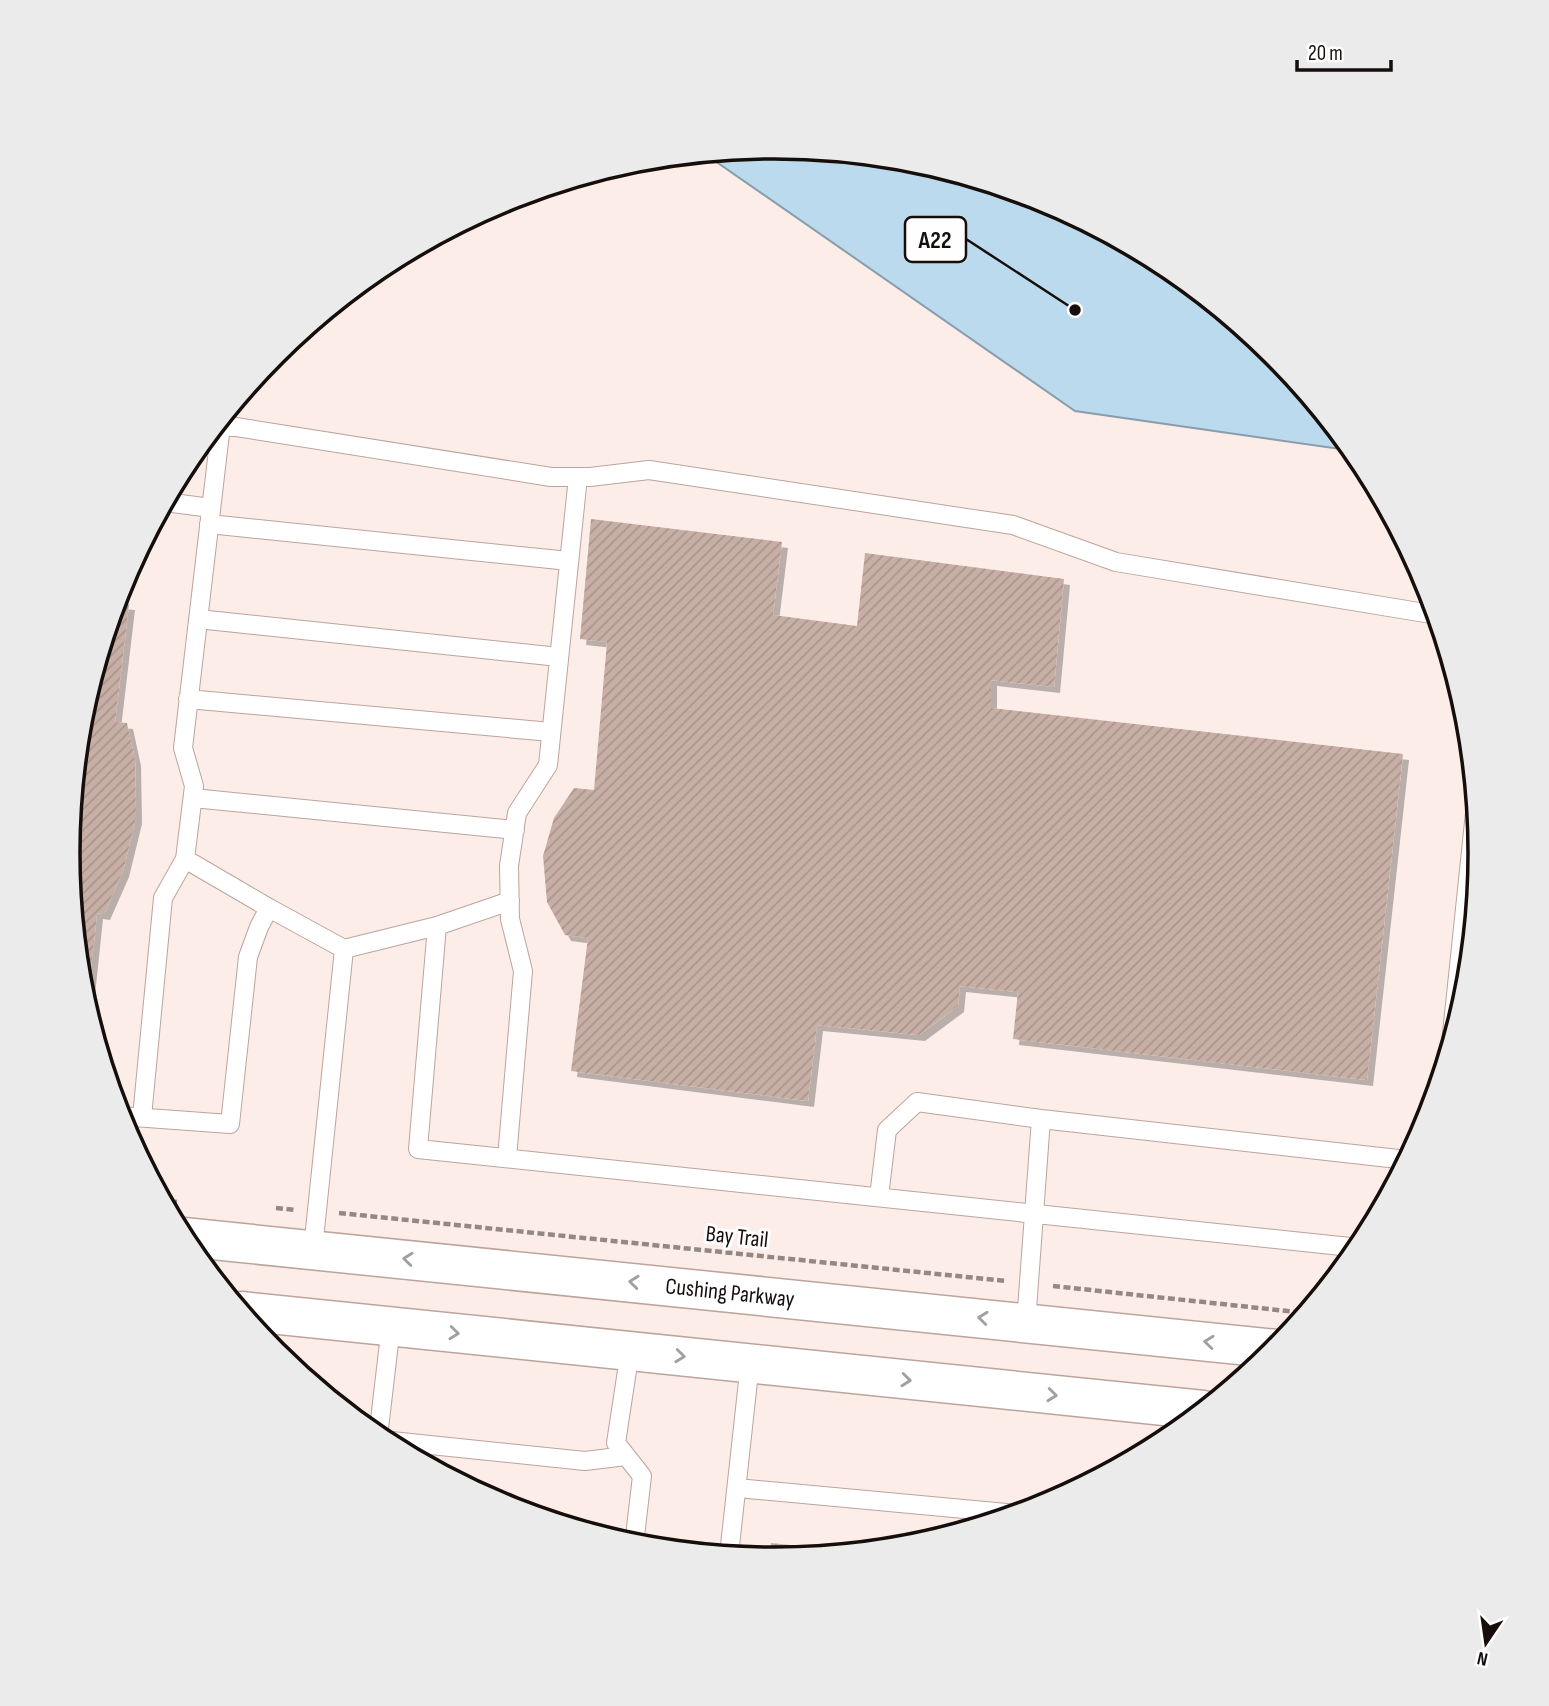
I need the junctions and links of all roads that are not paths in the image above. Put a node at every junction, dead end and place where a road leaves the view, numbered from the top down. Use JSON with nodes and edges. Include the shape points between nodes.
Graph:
{"nodes":[{"id":1,"x":228,"y":426,"type":"edge"},
{"id":2,"x":217,"y":440,"type":"edge"},
{"id":3,"x":578,"y":477,"type":"junction"},
{"id":4,"x":174,"y":505,"type":"edge"},
{"id":5,"x":210,"y":516,"type":"junction"},
{"id":6,"x":569,"y":561,"type":"junction"},
{"id":7,"x":1426,"y":613,"type":"edge"},
{"id":8,"x":198,"y":619,"type":"junction"},
{"id":9,"x":559,"y":657,"type":"junction"},
{"id":10,"x":188,"y":699,"type":"junction"},
{"id":11,"x":551,"y":732,"type":"junction"},
{"id":12,"x":193,"y":799,"type":"junction"},
{"id":13,"x":515,"y":830,"type":"junction"},
{"id":14,"x":185,"y":859,"type":"junction"},
{"id":15,"x":1467,"y":887,"type":"edge"},
{"id":16,"x":510,"y":901,"type":"junction"},
{"id":17,"x":270,"y":908,"type":"junction"},
{"id":18,"x":437,"y":926,"type":"junction"},
{"id":19,"x":345,"y":949,"type":"junction"},
{"id":20,"x":1459,"y":966,"type":"edge"},
{"id":21,"x":132,"y":1117,"type":"edge"},
{"id":22,"x":142,"y":1117,"type":"junction"},
{"id":23,"x":1041,"y":1119,"type":"junction"},
{"id":24,"x":507,"y":1158,"type":"junction"},
{"id":25,"x":1398,"y":1159,"type":"edge"},
{"id":26,"x":879,"y":1198,"type":"junction"},
{"id":27,"x":1035,"y":1214,"type":"junction"},
{"id":28,"x":185,"y":1220,"type":"edge"},
{"id":29,"x":1346,"y":1247,"type":"edge"},
{"id":30,"x":313,"y":1250,"type":"junction"},
{"id":31,"x":254,"y":1312,"type":"edge"},
{"id":32,"x":1026,"y":1323,"type":"junction"},
{"id":33,"x":391,"y":1326,"type":"junction"},
{"id":34,"x":1261,"y":1347,"type":"edge"},
{"id":35,"x":630,"y":1351,"type":"junction"},
{"id":36,"x":750,"y":1363,"type":"junction"},
{"id":37,"x":1190,"y":1409,"type":"edge"},
{"id":38,"x":381,"y":1425,"type":"edge"},
{"id":39,"x":406,"y":1441,"type":"edge"},
{"id":40,"x":626,"y":1456,"type":"junction"},
{"id":41,"x":737,"y":1488,"type":"junction"},
{"id":42,"x":992,"y":1512,"type":"edge"},
{"id":43,"x":635,"y":1533,"type":"edge"},
{"id":44,"x":730,"y":1546,"type":"edge"}],
"edges":[{"from":1,"to":3,"type":"lane","via":[[551,477]]},
{"from":2,"to":5,"type":"lane"},
{"from":3,"to":6,"type":"lane"},
{"from":3,"to":7,"type":"lane","via":[[649,470],[1013,524],[1116,562]]},
{"from":4,"to":5,"type":"lane"},
{"from":5,"to":6,"type":"lane"},
{"from":5,"to":8,"type":"lane"},
{"from":6,"to":9,"type":"lane"},
{"from":8,"to":9,"type":"lane"},
{"from":8,"to":10,"type":"lane"},
{"from":9,"to":11,"type":"lane"},
{"from":10,"to":11,"type":"lane"},
{"from":10,"to":12,"type":"lane","via":[[183,748]]},
{"from":11,"to":13,"type":"lane","via":[[548,765],[517,813]]},
{"from":12,"to":13,"type":"lane"},
{"from":12,"to":14,"type":"lane"},
{"from":13,"to":16,"type":"lane"},
{"from":14,"to":17,"type":"lane"},
{"from":14,"to":22,"type":"lane","via":[[163,898]]},
{"from":15,"to":20,"type":"lane"},
{"from":16,"to":18,"type":"lane"},
{"from":16,"to":24,"type":"lane","via":[[523,971]]},
{"from":17,"to":19,"type":"lane"},
{"from":17,"to":22,"type":"lane","via":[[248,957],[230,1124]]},
{"from":18,"to":19,"type":"lane"},
{"from":18,"to":24,"type":"lane","via":[[418,1149]]},
{"from":19,"to":30,"type":"lane"},
{"from":21,"to":22,"type":"lane"},
{"from":23,"to":25,"type":"lane"},
{"from":23,"to":26,"type":"lane","via":[[918,1102],[887,1130]]},
{"from":23,"to":27,"type":"lane"},
{"from":24,"to":26,"type":"lane"},
{"from":26,"to":27,"type":"lane"},
{"from":27,"to":29,"type":"lane"},
{"from":27,"to":32,"type":"lane"},
{"from":28,"to":30,"type":"main road","name":"Cushing Parkway"},
{"from":32,"to":30,"type":"main road","name":"Cushing Parkway","one_way":true},
{"from":31,"to":33,"type":"main road"},
{"from":34,"to":32,"type":"main road","name":"Cushing Parkway","one_way":true},
{"from":33,"to":35,"type":"main road","one_way":true},
{"from":33,"to":38,"type":"lane"},
{"from":35,"to":36,"type":"main road","one_way":true},
{"from":35,"to":40,"type":"lane","via":[[616,1443]]},
{"from":36,"to":37,"type":"main road","one_way":true},
{"from":36,"to":41,"type":"lane"},
{"from":39,"to":40,"type":"lane","via":[[585,1461]]},
{"from":40,"to":43,"type":"lane","via":[[642,1476]]},
{"from":41,"to":42,"type":"lane"},
{"from":41,"to":44,"type":"lane"}]}
